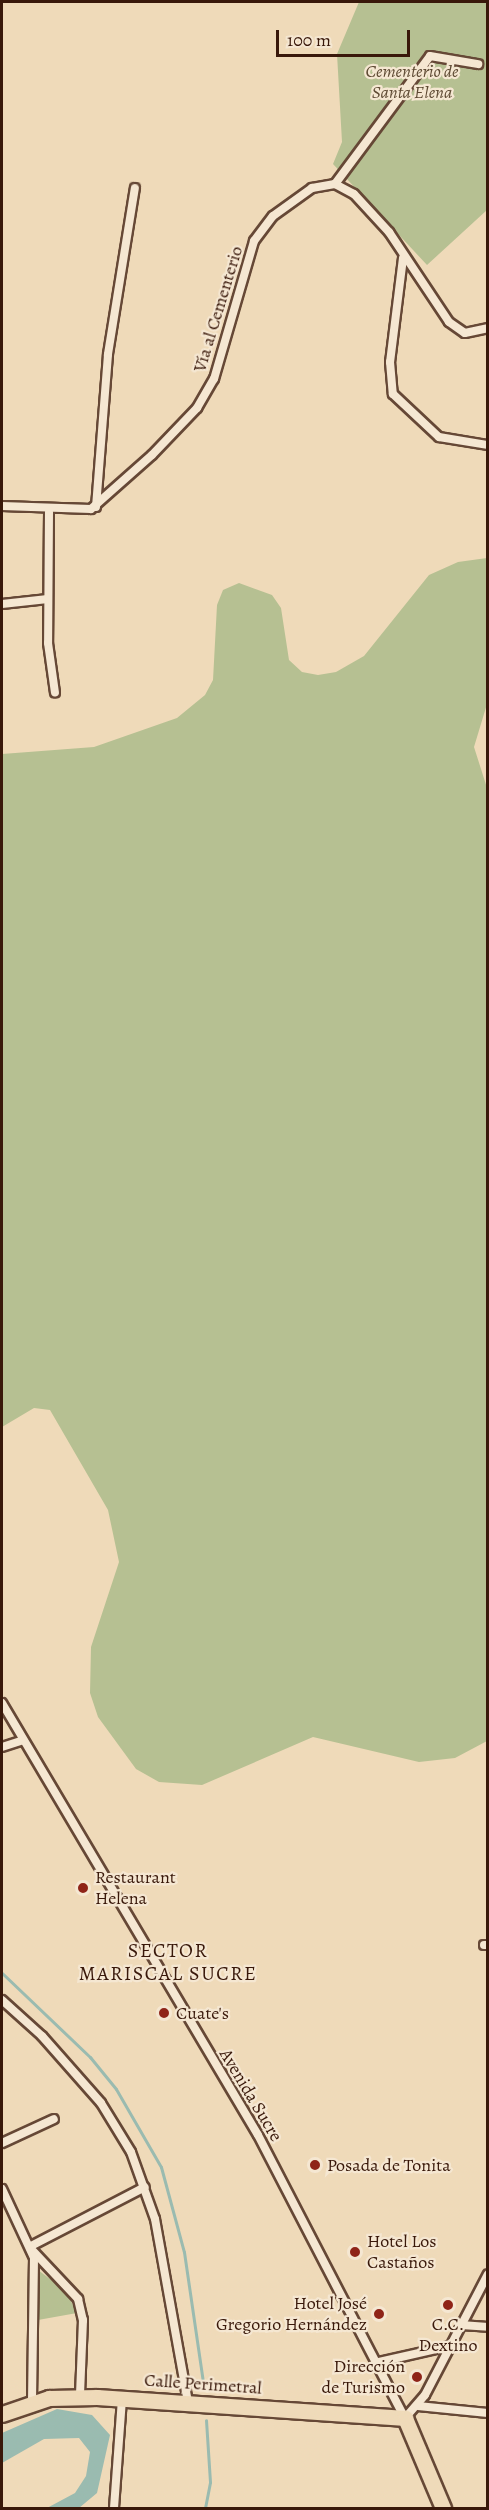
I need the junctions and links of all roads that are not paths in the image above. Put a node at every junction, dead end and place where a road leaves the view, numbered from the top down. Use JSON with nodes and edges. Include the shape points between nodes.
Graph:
{"nodes":[{"id":1,"x":478,"y":64,"type":"dead end"},
{"id":2,"x":335,"y":184,"type":"junction"},
{"id":3,"x":135,"y":188,"type":"dead end"},
{"id":4,"x":403,"y":258,"type":"junction"},
{"id":5,"x":488,"y":328,"type":"edge"},
{"id":6,"x":488,"y":445,"type":"edge"},
{"id":7,"x":2,"y":506,"type":"edge"},
{"id":8,"x":96,"y":507,"type":"junction"},
{"id":9,"x":49,"y":512,"type":"junction"},
{"id":10,"x":48,"y":599,"type":"junction"},
{"id":11,"x":2,"y":604,"type":"edge"},
{"id":12,"x":55,"y":693,"type":"dead end"},
{"id":13,"x":2,"y":1703,"type":"edge"},
{"id":14,"x":23,"y":1740,"type":"junction"},
{"id":15,"x":2,"y":1747,"type":"edge"},
{"id":16,"x":2,"y":2000,"type":"edge"},
{"id":17,"x":54,"y":2119,"type":"dead end"},
{"id":18,"x":2,"y":2143,"type":"edge"},
{"id":19,"x":145,"y":2187,"type":"junction"},
{"id":20,"x":2,"y":2189,"type":"edge"},
{"id":21,"x":32,"y":2249,"type":"junction"},
{"id":22,"x":488,"y":2274,"type":"edge"},
{"id":23,"x":485,"y":2281,"type":"edge"},
{"id":24,"x":461,"y":2325,"type":"junction"},
{"id":25,"x":488,"y":2327,"type":"edge"},
{"id":26,"x":450,"y":2346,"type":"junction"},
{"id":27,"x":379,"y":2362,"type":"junction"},
{"id":28,"x":80,"y":2396,"type":"junction"},
{"id":29,"x":122,"y":2398,"type":"junction"},
{"id":30,"x":32,"y":2402,"type":"junction"},
{"id":31,"x":188,"y":2402,"type":"junction"},
{"id":32,"x":418,"y":2406,"type":"junction"},
{"id":33,"x":488,"y":2413,"type":"edge"},
{"id":34,"x":2,"y":2414,"type":"edge"},
{"id":35,"x":405,"y":2418,"type":"junction"},
{"id":36,"x":114,"y":2508,"type":"edge"},
{"id":37,"x":443,"y":2508,"type":"edge"}],
"edges":[{"from":1,"to":2,"type":"street","via":[[430,56]]},
{"from":2,"to":4,"type":"street","via":[[372,213]]},
{"from":2,"to":8,"type":"street","name":"Vía al Cementerio","via":[[296,196],[262,229],[205,398]]},
{"from":3,"to":8,"type":"street","via":[[108,354]]},
{"from":4,"to":5,"type":"street","via":[[448,322],[465,333]]},
{"from":4,"to":6,"type":"street","via":[[390,362],[393,394],[439,437]]},
{"from":7,"to":9,"type":"street"},
{"from":8,"to":9,"type":"street"},
{"from":9,"to":10,"type":"street"},
{"from":10,"to":11,"type":"street"},
{"from":10,"to":12,"type":"street"},
{"from":13,"to":14,"type":"street","name":"Avenida Sucre"},
{"from":14,"to":15,"type":"street"},
{"from":14,"to":27,"type":"street","name":"Avenida Sucre","via":[[258,2135]]},
{"from":16,"to":19,"type":"street","via":[[42,2036],[101,2103]]},
{"from":17,"to":18,"type":"street"},
{"from":19,"to":21,"type":"street"},
{"from":19,"to":31,"type":"street"},
{"from":20,"to":21,"type":"street"},
{"from":21,"to":28,"type":"street","via":[[78,2299],[83,2320]]},
{"from":21,"to":30,"type":"street"},
{"from":22,"to":23,"type":"street"},
{"from":23,"to":24,"type":"street"},
{"from":24,"to":25,"type":"street"},
{"from":24,"to":26,"type":"street"},
{"from":26,"to":27,"type":"street"},
{"from":26,"to":32,"type":"street"},
{"from":27,"to":35,"type":"street","name":"Avenida Sucre"},
{"from":28,"to":29,"type":"highway","name":"Calle Perimetral"},
{"from":28,"to":30,"type":"highway","name":"Calle Perimetral"},
{"from":29,"to":31,"type":"highway","name":"Calle Perimetral"},
{"from":29,"to":36,"type":"street"},
{"from":30,"to":34,"type":"highway","name":"Calle Perimetral"},
{"from":31,"to":35,"type":"highway","name":"Calle Perimetral"},
{"from":32,"to":33,"type":"street"},
{"from":32,"to":35,"type":"street"},
{"from":35,"to":37,"type":"highway"}]}
